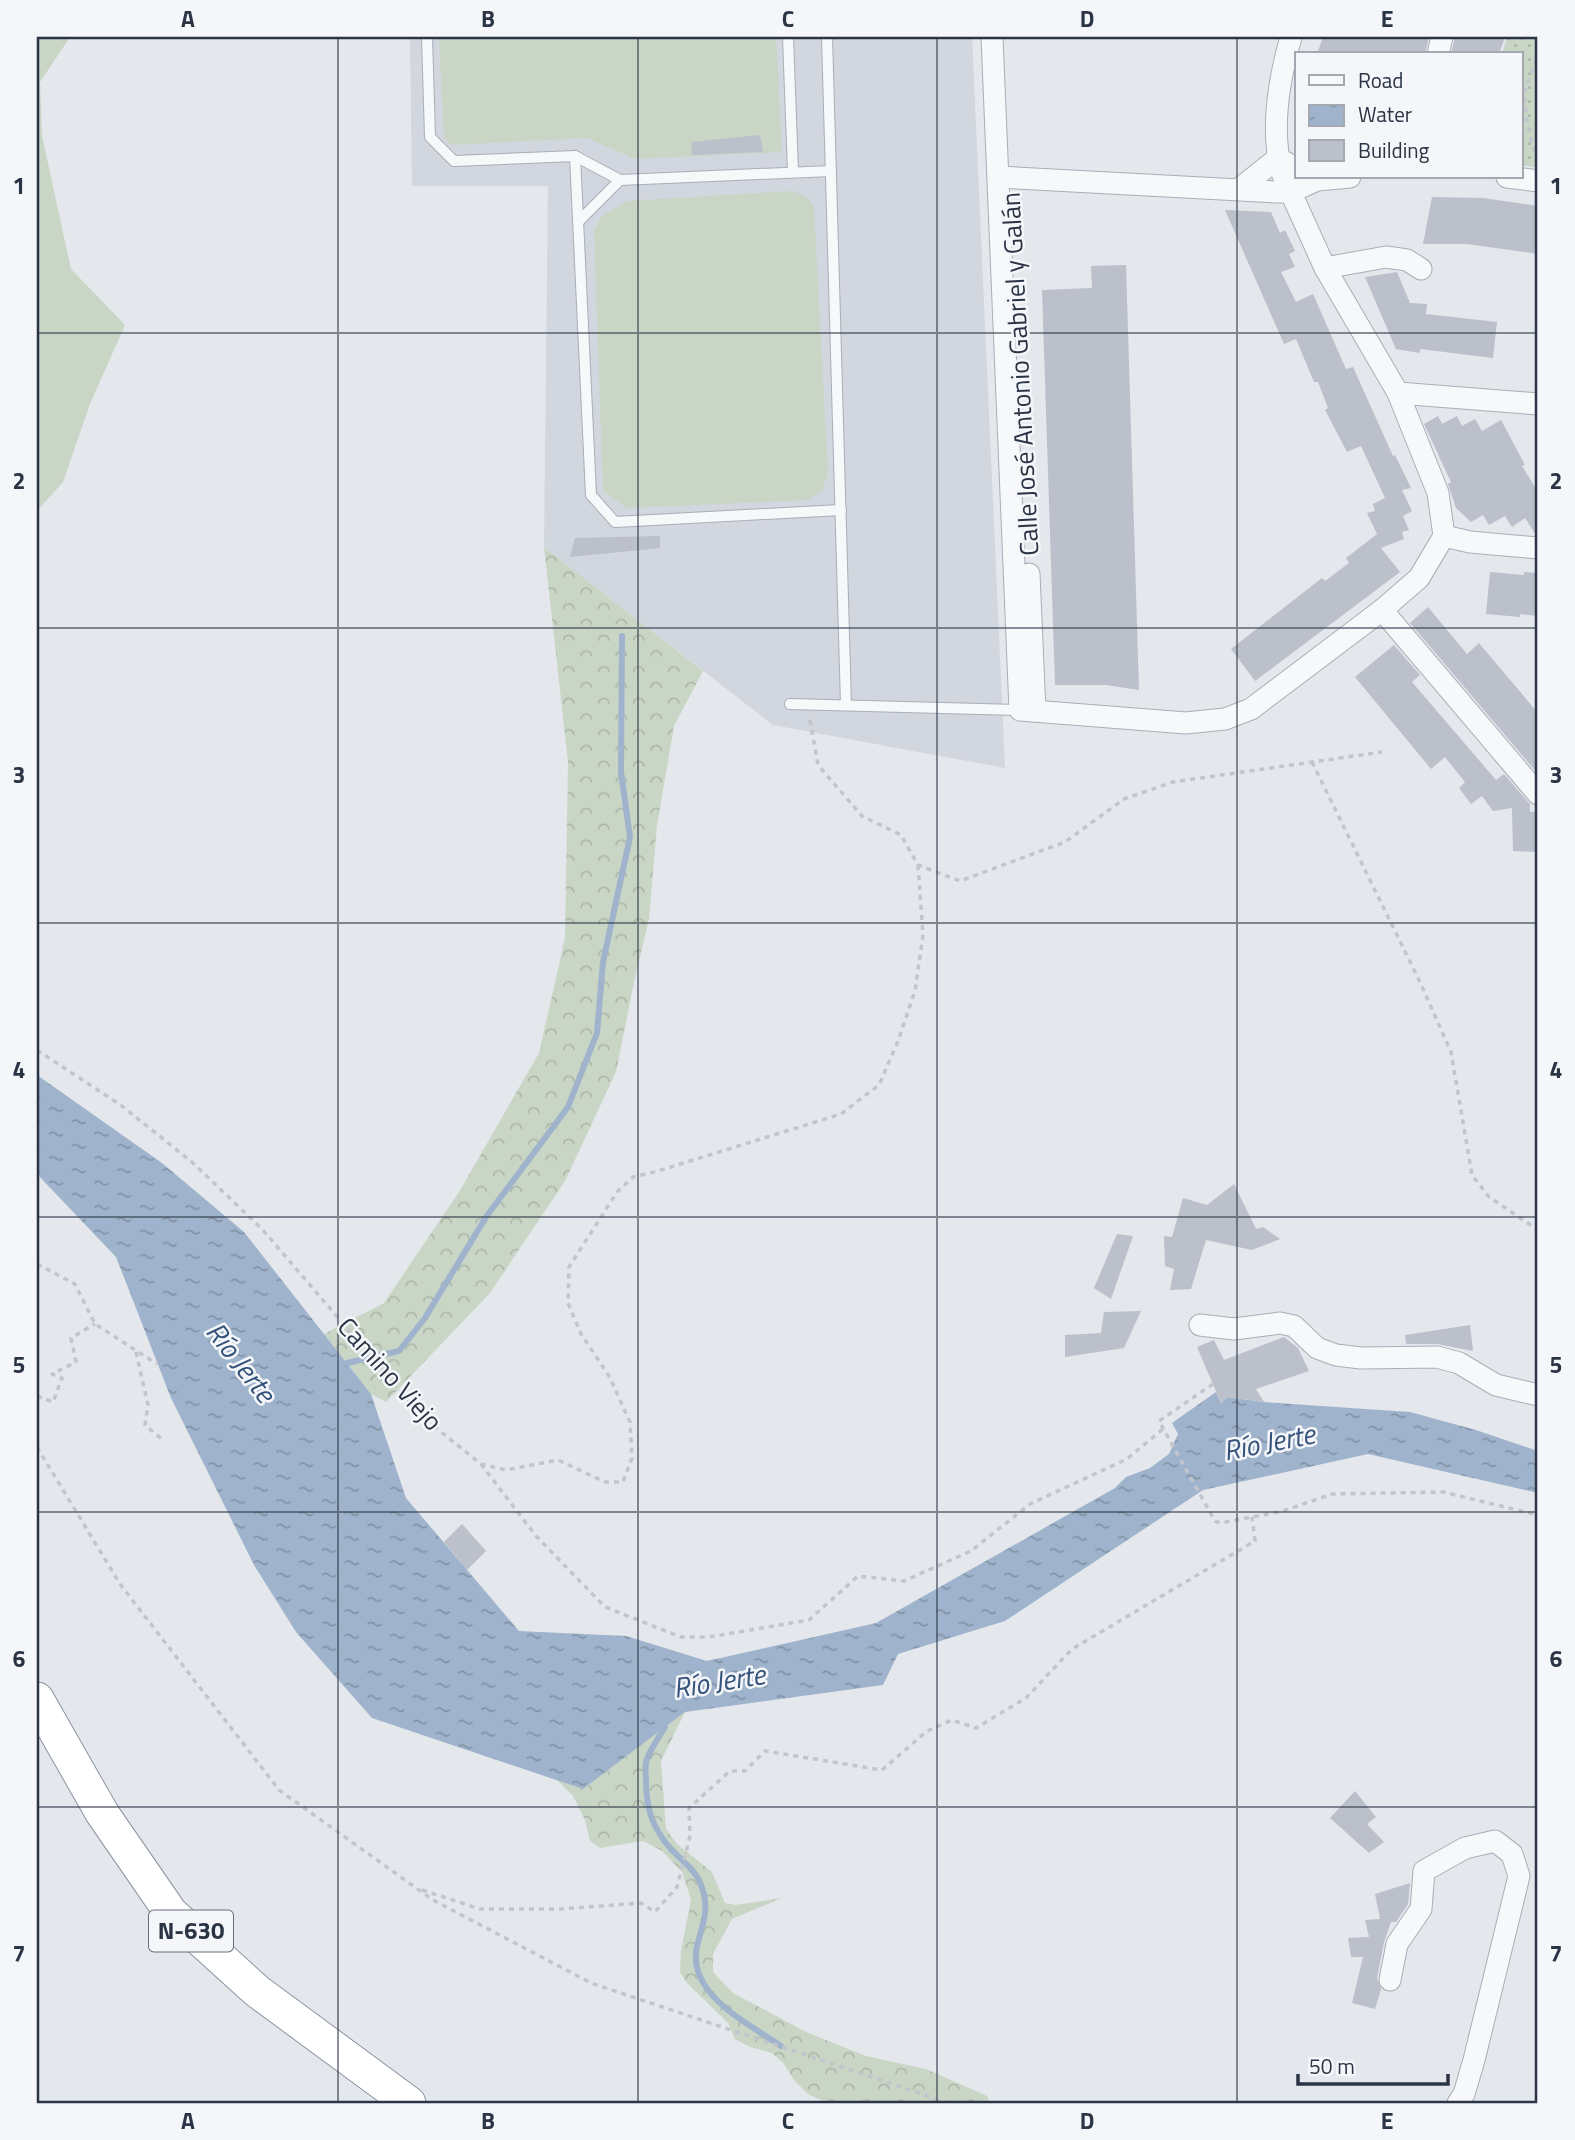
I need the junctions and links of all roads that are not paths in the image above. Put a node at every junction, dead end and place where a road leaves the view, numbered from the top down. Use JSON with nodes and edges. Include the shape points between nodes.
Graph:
{"nodes":[{"id":1,"x":428,"y":37,"type":"edge"},
{"id":2,"x":788,"y":37,"type":"edge"},
{"id":3,"x":827,"y":37,"type":"edge"},
{"id":4,"x":992,"y":37,"type":"edge"},
{"id":5,"x":1002,"y":37,"type":"edge"},
{"id":6,"x":1292,"y":37,"type":"edge"},
{"id":7,"x":575,"y":156,"type":"junction"},
{"id":8,"x":1287,"y":163,"type":"edge"},
{"id":9,"x":831,"y":171,"type":"junction"},
{"id":10,"x":793,"y":172,"type":"junction"},
{"id":11,"x":1005,"y":177,"type":"junction"},
{"id":12,"x":1315,"y":178,"type":"edge"},
{"id":13,"x":1515,"y":178,"type":"edge"},
{"id":14,"x":620,"y":180,"type":"junction"},
{"id":15,"x":1538,"y":181,"type":"edge"},
{"id":16,"x":1240,"y":189,"type":"junction"},
{"id":17,"x":1291,"y":192,"type":"junction"},
{"id":18,"x":579,"y":221,"type":"junction"},
{"id":19,"x":1325,"y":268,"type":"junction"},
{"id":20,"x":1421,"y":269,"type":"dead end"},
{"id":21,"x":1398,"y":393,"type":"junction"},
{"id":22,"x":1538,"y":404,"type":"edge"},
{"id":23,"x":841,"y":510,"type":"junction"},
{"id":24,"x":1444,"y":536,"type":"junction"},
{"id":25,"x":1538,"y":548,"type":"edge"},
{"id":26,"x":1382,"y":610,"type":"junction"},
{"id":27,"x":790,"y":704,"type":"dead end"},
{"id":28,"x":846,"y":705,"type":"junction"},
{"id":29,"x":1028,"y":711,"type":"junction"},
{"id":30,"x":1538,"y":794,"type":"edge"},
{"id":31,"x":1199,"y":1325,"type":"dead end"},
{"id":32,"x":1538,"y":1395,"type":"edge"},
{"id":33,"x":37,"y":1699,"type":"edge"},
{"id":34,"x":1390,"y":1980,"type":"dead end"},
{"id":35,"x":409,"y":2103,"type":"edge"},
{"id":36,"x":1458,"y":2103,"type":"edge"}],
"edges":[{"from":1,"to":7,"type":"lane","via":[[430,137],[454,161]]},
{"from":2,"to":10,"type":"lane"},
{"from":3,"to":9,"type":"lane"},
{"from":4,"to":11,"type":"street","name":"Calle José Antonio Gabriel y Galán"},
{"from":5,"to":11,"type":"street","name":"Calle José Antonio Gabriel y Galán"},
{"from":6,"to":8,"type":"street","via":[[1277,105]]},
{"from":7,"to":14,"type":"lane"},
{"from":7,"to":18,"type":"lane"},
{"from":8,"to":16,"type":"street"},
{"from":8,"to":17,"type":"street","via":[[1286,185]]},
{"from":9,"to":10,"type":"lane"},
{"from":9,"to":23,"type":"lane"},
{"from":10,"to":14,"type":"lane"},
{"from":11,"to":16,"type":"street"},
{"from":11,"to":29,"type":"street","name":"Calle José Antonio Gabriel y Galán"},
{"from":12,"to":17,"type":"street"},
{"from":13,"to":15,"type":"street"},
{"from":14,"to":18,"type":"lane"},
{"from":16,"to":17,"type":"street"},
{"from":17,"to":19,"type":"street"},
{"from":18,"to":23,"type":"lane","via":[[591,495],[615,522]]},
{"from":19,"to":20,"type":"street","via":[[1386,257],[1408,260]]},
{"from":19,"to":21,"type":"street"},
{"from":21,"to":22,"type":"street"},
{"from":21,"to":24,"type":"street","via":[[1438,493]]},
{"from":23,"to":28,"type":"lane"},
{"from":24,"to":25,"type":"street"},
{"from":24,"to":26,"type":"street","via":[[1419,578]]},
{"from":26,"to":29,"type":"street","via":[[1251,709],[1226,719],[1186,723]]},
{"from":26,"to":30,"type":"street"},
{"from":27,"to":28,"type":"lane"},
{"from":28,"to":29,"type":"lane"},
{"from":31,"to":32,"type":"street","via":[[1234,1329],[1294,1326],[1317,1348],[1336,1355],[1437,1357],[1459,1363],[1496,1385]]},
{"from":33,"to":35,"type":"highway","number":"N-630","via":[[102,1813],[171,1913],[257,1991]]},
{"from":34,"to":36,"type":"street","via":[[1397,1944],[1421,1909],[1424,1871],[1465,1847],[1495,1841],[1513,1854],[1519,1875],[1474,2060]]}]}
